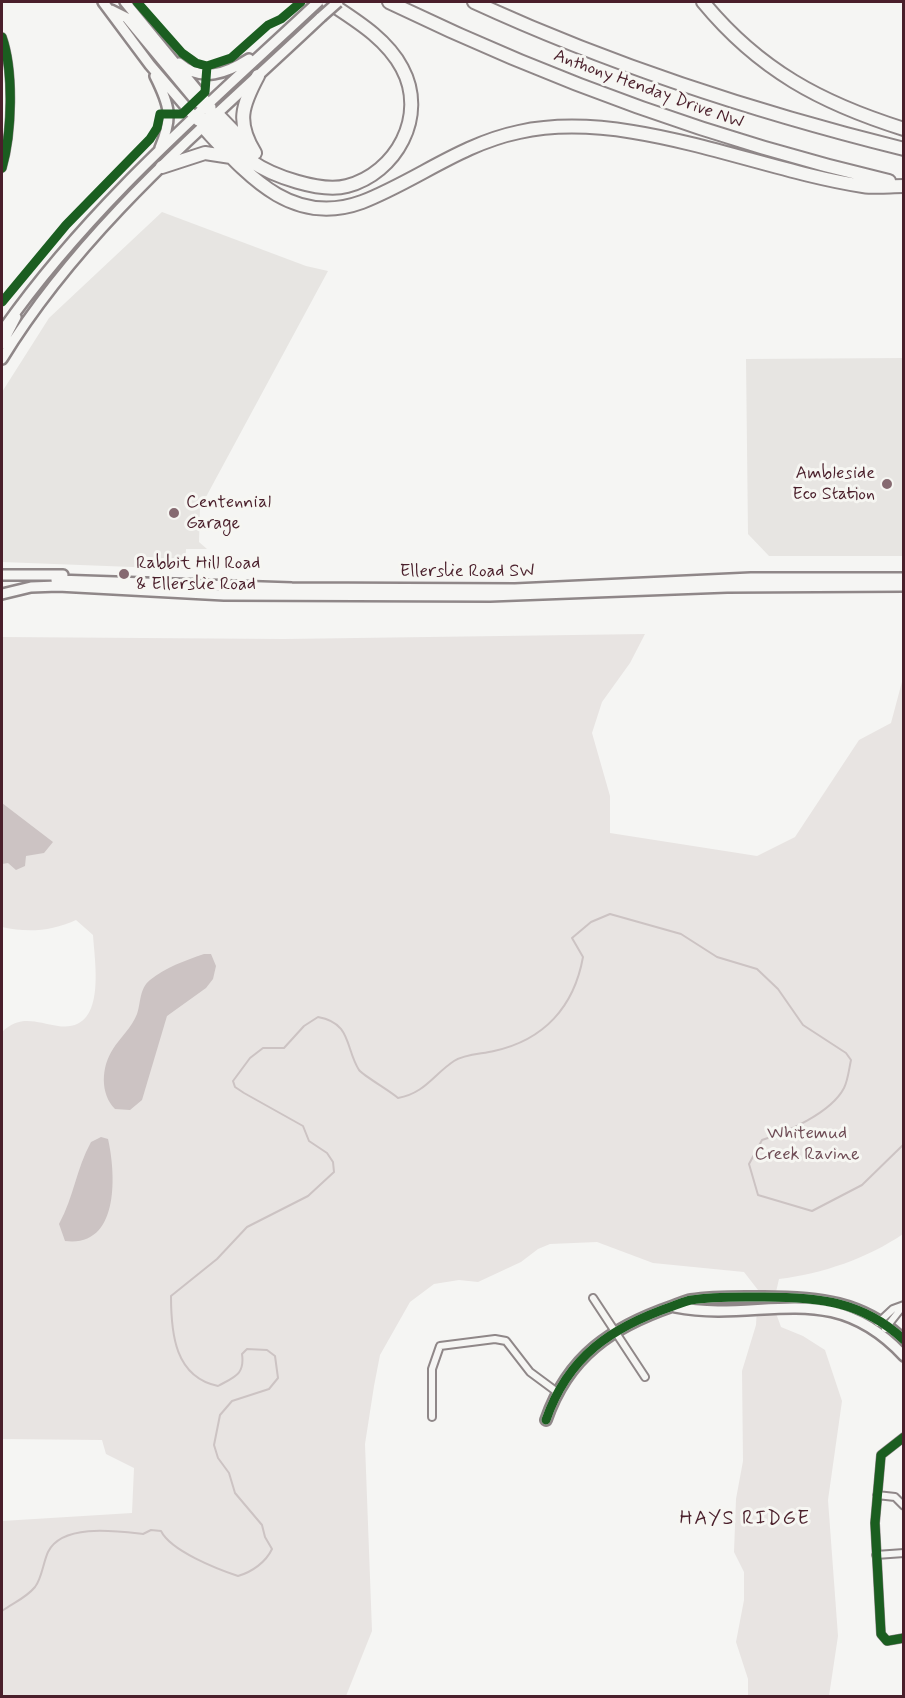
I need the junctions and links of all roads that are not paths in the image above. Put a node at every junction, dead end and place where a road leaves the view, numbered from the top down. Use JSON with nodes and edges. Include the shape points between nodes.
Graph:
{"nodes":[{"id":1,"x":125,"y":2,"type":"edge"},
{"id":2,"x":318,"y":2,"type":"edge"},
{"id":3,"x":328,"y":2,"type":"edge"},
{"id":4,"x":338,"y":2,"type":"edge"},
{"id":5,"x":389,"y":2,"type":"edge"},
{"id":6,"x":474,"y":2,"type":"edge"},
{"id":7,"x":703,"y":2,"type":"edge"},
{"id":8,"x":106,"y":4,"type":"edge"},
{"id":9,"x":2,"y":37,"type":"edge"},
{"id":10,"x":263,"y":51,"type":"junction"},
{"id":11,"x":169,"y":54,"type":"junction"},
{"id":12,"x":150,"y":65,"type":"junction"},
{"id":13,"x":258,"y":76,"type":"junction"},
{"id":14,"x":206,"y":115,"type":"junction"},
{"id":15,"x":903,"y":129,"type":"edge"},
{"id":16,"x":903,"y":149,"type":"edge"},
{"id":17,"x":159,"y":150,"type":"junction"},
{"id":18,"x":255,"y":153,"type":"junction"},
{"id":19,"x":231,"y":157,"type":"junction"},
{"id":20,"x":162,"y":167,"type":"junction"},
{"id":21,"x":2,"y":168,"type":"edge"},
{"id":22,"x":274,"y":171,"type":"junction"},
{"id":23,"x":903,"y":185,"type":"edge"},
{"id":24,"x":19,"y":306,"type":"junction"},
{"id":25,"x":2,"y":331,"type":"edge"},
{"id":26,"x":2,"y":344,"type":"edge"},
{"id":27,"x":2,"y":359,"type":"edge"},
{"id":28,"x":2,"y":575,"type":"edge"},
{"id":29,"x":903,"y":578,"type":"edge"},
{"id":30,"x":119,"y":582,"type":"junction"},
{"id":31,"x":903,"y":586,"type":"edge"},
{"id":32,"x":32,"y":587,"type":"junction"},
{"id":33,"x":2,"y":594,"type":"edge"},
{"id":34,"x":593,"y":1299,"type":"dead end"},
{"id":35,"x":903,"y":1305,"type":"edge"},
{"id":36,"x":673,"y":1306,"type":"junction"},
{"id":37,"x":884,"y":1323,"type":"junction"},
{"id":38,"x":614,"y":1332,"type":"junction"},
{"id":39,"x":876,"y":1332,"type":"junction"},
{"id":40,"x":903,"y":1340,"type":"edge"},
{"id":41,"x":903,"y":1356,"type":"edge"},
{"id":42,"x":645,"y":1377,"type":"dead end"},
{"id":43,"x":557,"y":1392,"type":"junction"},
{"id":44,"x":432,"y":1417,"type":"dead end"},
{"id":45,"x":546,"y":1420,"type":"dead end"},
{"id":46,"x":903,"y":1437,"type":"edge"},
{"id":47,"x":877,"y":1495,"type":"junction"},
{"id":48,"x":903,"y":1506,"type":"edge"},
{"id":49,"x":903,"y":1553,"type":"edge"},
{"id":50,"x":876,"y":1555,"type":"junction"},
{"id":51,"x":903,"y":1638,"type":"edge"}],
"edges":[{"from":1,"to":11,"type":"main road"},
{"from":2,"to":10,"type":"main road"},
{"from":3,"to":22,"type":"highway","via":[[384,43],[403,69],[411,107],[406,134],[389,163],[370,177],[344,187],[309,186]]},
{"from":4,"to":13,"type":"main road","bridge":true},
{"from":5,"to":23,"type":"highway","name":"Anthony Henday Drive NW","via":[[517,61],[653,113],[767,150]]},
{"from":6,"to":16,"type":"highway","name":"Anthony Henday Drive NW","via":[[557,39],[712,96]]},
{"from":7,"to":15,"type":"highway","via":[[755,56],[800,87],[845,109]]},
{"from":8,"to":12,"type":"main road"},
{"from":8,"to":14,"type":"main road","via":[[127,18]]},
{"from":9,"to":21,"type":"street","via":[[7,60],[9,121]]},
{"from":10,"to":11,"type":"main road","via":[[218,74],[192,71]]},
{"from":10,"to":14,"type":"main road"},
{"from":11,"to":14,"type":"main road"},
{"from":12,"to":14,"type":"main road"},
{"from":12,"to":17,"type":"main road","via":[[170,114]]},
{"from":13,"to":14,"type":"main road"},
{"from":13,"to":18,"type":"highway","via":[[243,109],[242,121]]},
{"from":14,"to":17,"type":"main road"},
{"from":14,"to":18,"type":"highway"},
{"from":14,"to":19,"type":"highway"},
{"from":14,"to":20,"type":"main road"},
{"from":14,"to":22,"type":"highway","via":[[252,161]]},
{"from":17,"to":24,"type":"main road","via":[[85,225]]},
{"from":18,"to":22,"type":"highway"},
{"from":19,"to":20,"type":"highway","via":[[203,153]]},
{"from":19,"to":23,"type":"highway","via":[[282,199],[324,210],[348,208],[469,148],[540,128],[610,130],[864,187]]},
{"from":20,"to":27,"type":"main road","via":[[65,271]]},
{"from":24,"to":25,"type":"main road"},
{"from":24,"to":26,"type":"main road"},
{"from":28,"to":30,"type":"main road","via":[[79,576]]},
{"from":29,"to":30,"type":"main road","name":"Ellerslie Road SW","via":[[751,578],[514,589]]},
{"from":30,"to":32,"type":"main road","name":"Ellerslie Road SW","via":[[54,580]]},
{"from":31,"to":32,"type":"main road","name":"Ellerslie Road SW","via":[[727,587],[490,596],[224,595]]},
{"from":32,"to":33,"type":"main road","name":"Ellerslie Road SW"},
{"from":34,"to":38,"type":"street"},
{"from":35,"to":37,"type":"street"},
{"from":36,"to":37,"type":"main road","via":[[710,1298],[807,1298],[852,1306]]},
{"from":36,"to":38,"type":"main road","via":[[642,1316]]},
{"from":36,"to":39,"type":"main road","via":[[692,1310],[811,1307],[841,1314]]},
{"from":37,"to":39,"type":"street"},
{"from":37,"to":40,"type":"main road"},
{"from":38,"to":42,"type":"street"},
{"from":38,"to":43,"type":"main road","via":[[584,1357]]},
{"from":39,"to":41,"type":"main road"},
{"from":43,"to":44,"type":"street","via":[[530,1372],[506,1341],[444,1345],[436,1352],[432,1369]]},
{"from":43,"to":45,"type":"main road"},
{"from":46,"to":47,"type":"street","via":[[881,1455]]},
{"from":47,"to":48,"type":"street","via":[[895,1497]]},
{"from":47,"to":50,"type":"street"},
{"from":49,"to":50,"type":"street"},
{"from":50,"to":51,"type":"street","via":[[881,1634],[887,1641]]}]}
